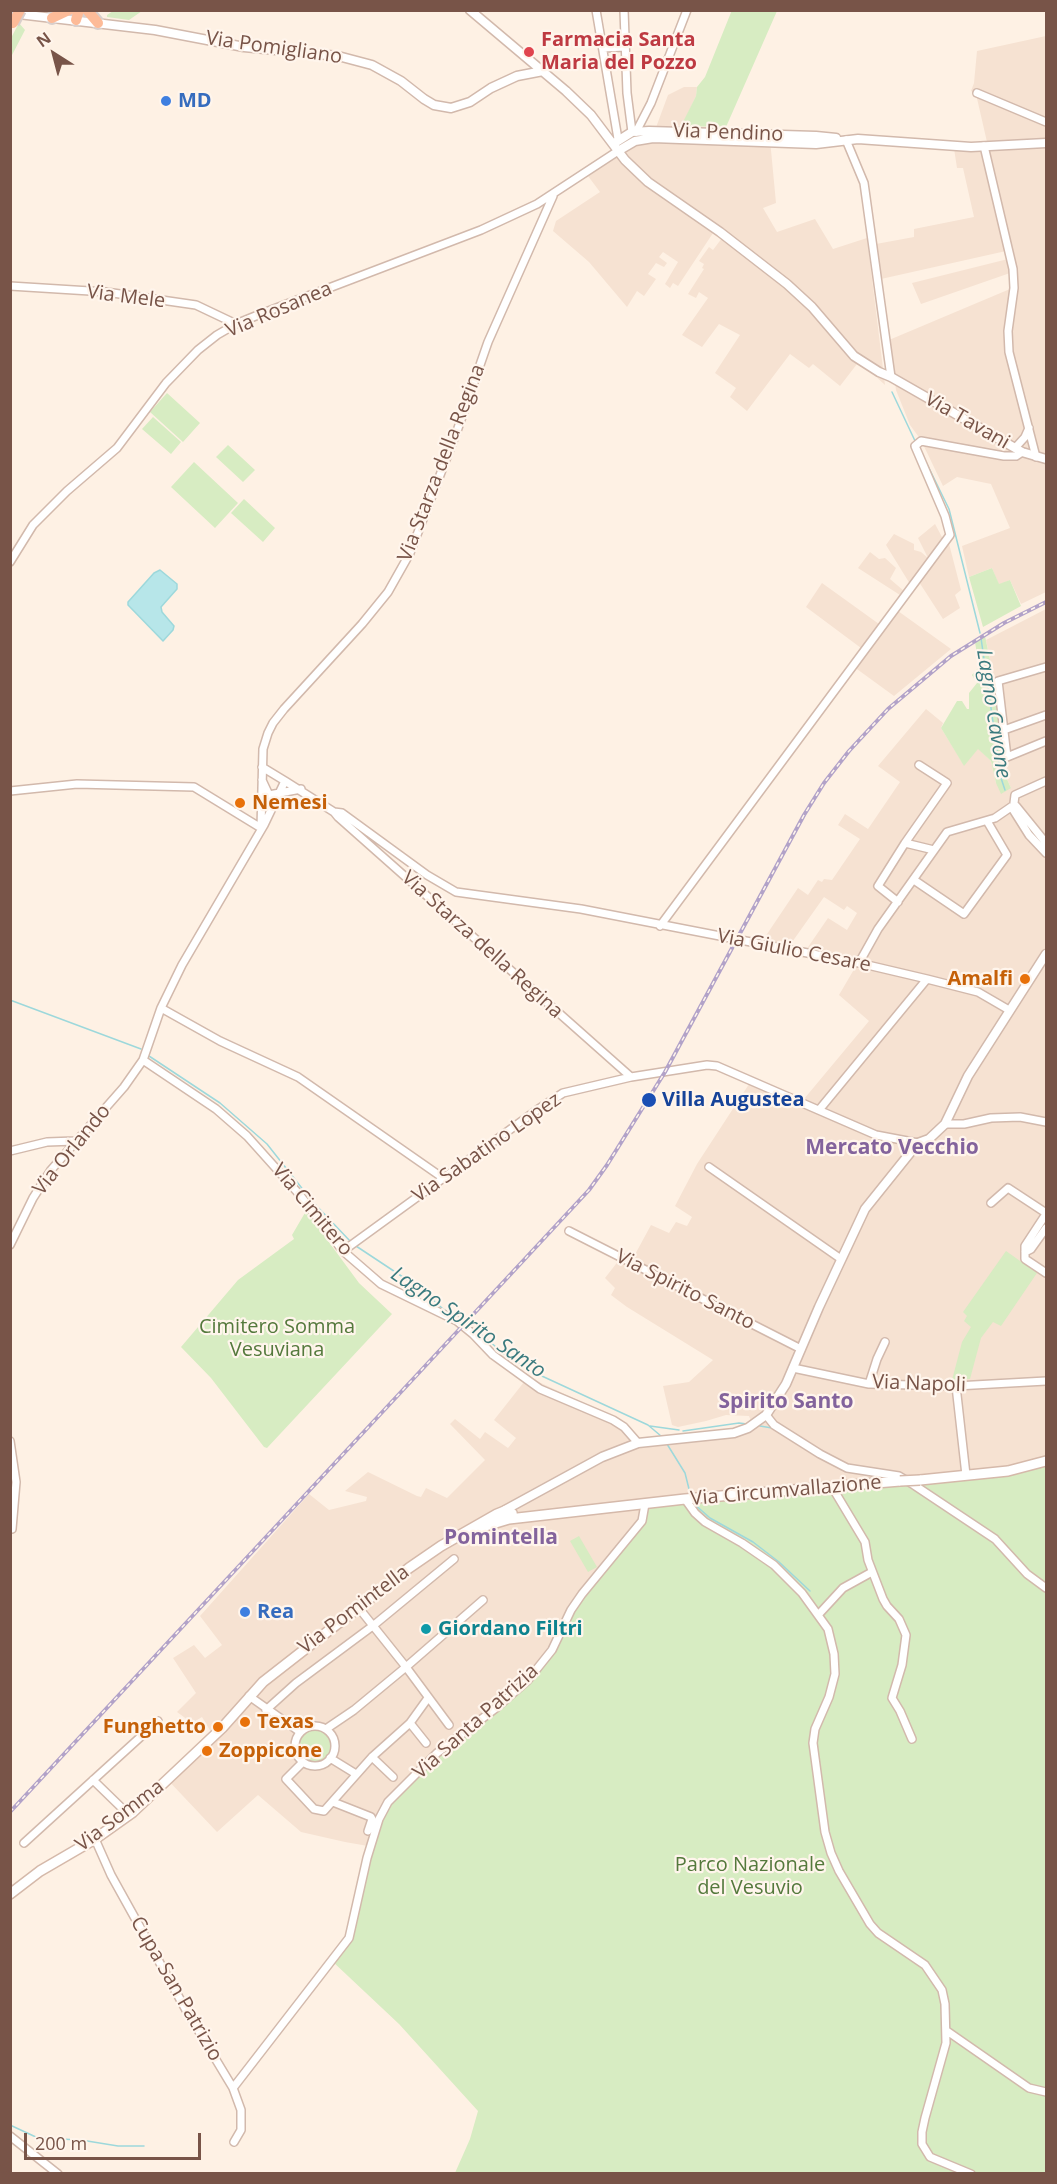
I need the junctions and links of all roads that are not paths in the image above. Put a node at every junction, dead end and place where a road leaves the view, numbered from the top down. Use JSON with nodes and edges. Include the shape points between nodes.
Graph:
{"nodes":[{"id":1,"x":20,"y":10,"type":"edge"},
{"id":2,"x":87,"y":10,"type":"edge"},
{"id":3,"x":470,"y":10,"type":"edge"},
{"id":4,"x":596,"y":10,"type":"edge"},
{"id":5,"x":624,"y":10,"type":"edge"},
{"id":6,"x":687,"y":10,"type":"edge"},
{"id":7,"x":75,"y":14,"type":"edge"},
{"id":8,"x":52,"y":18,"type":"joint"},
{"id":9,"x":11,"y":21,"type":"edge"},
{"id":10,"x":98,"y":23,"type":"junction"},
{"id":11,"x":625,"y":47,"type":"junction"},
{"id":12,"x":603,"y":48,"type":"junction"},
{"id":13,"x":530,"y":60,"type":"junction"},
{"id":14,"x":543,"y":71,"type":"junction"},
{"id":15,"x":517,"y":76,"type":"junction"},
{"id":16,"x":976,"y":93,"type":"dead end"},
{"id":17,"x":1047,"y":122,"type":"edge"},
{"id":18,"x":634,"y":132,"type":"junction"},
{"id":19,"x":846,"y":140,"type":"junction"},
{"id":20,"x":1047,"y":143,"type":"edge"},
{"id":21,"x":616,"y":145,"type":"junction"},
{"id":22,"x":984,"y":146,"type":"junction"},
{"id":23,"x":553,"y":196,"type":"junction"},
{"id":24,"x":10,"y":286,"type":"edge"},
{"id":25,"x":236,"y":324,"type":"junction"},
{"id":26,"x":891,"y":377,"type":"junction"},
{"id":27,"x":1029,"y":428,"type":"junction"},
{"id":28,"x":1019,"y":450,"type":"junction"},
{"id":29,"x":1036,"y":457,"type":"junction"},
{"id":30,"x":1047,"y":459,"type":"edge"},
{"id":31,"x":10,"y":562,"type":"edge"},
{"id":32,"x":1047,"y":667,"type":"edge"},
{"id":33,"x":1047,"y":715,"type":"edge"},
{"id":34,"x":1004,"y":730,"type":"junction"},
{"id":35,"x":1047,"y":741,"type":"edge"},
{"id":36,"x":919,"y":765,"type":"dead end"},
{"id":37,"x":262,"y":767,"type":"junction"},
{"id":38,"x":262,"y":780,"type":"junction"},
{"id":39,"x":285,"y":781,"type":"junction"},
{"id":40,"x":1047,"y":781,"type":"edge"},
{"id":41,"x":301,"y":789,"type":"junction"},
{"id":42,"x":10,"y":790,"type":"edge"},
{"id":43,"x":280,"y":793,"type":"junction"},
{"id":44,"x":1013,"y":806,"type":"junction"},
{"id":45,"x":334,"y":812,"type":"junction"},
{"id":46,"x":987,"y":820,"type":"junction"},
{"id":47,"x":261,"y":828,"type":"junction"},
{"id":48,"x":905,"y":843,"type":"junction"},
{"id":49,"x":1047,"y":843,"type":"edge"},
{"id":50,"x":934,"y":850,"type":"junction"},
{"id":51,"x":1047,"y":853,"type":"edge"},
{"id":52,"x":914,"y":880,"type":"junction"},
{"id":53,"x":898,"y":902,"type":"junction"},
{"id":54,"x":660,"y":926,"type":"junction"},
{"id":55,"x":1047,"y":954,"type":"edge"},
{"id":56,"x":859,"y":963,"type":"junction"},
{"id":57,"x":927,"y":980,"type":"junction"},
{"id":58,"x":161,"y":1008,"type":"junction"},
{"id":59,"x":1009,"y":1011,"type":"junction"},
{"id":60,"x":143,"y":1060,"type":"junction"},
{"id":61,"x":631,"y":1077,"type":"junction"},
{"id":62,"x":819,"y":1110,"type":"junction"},
{"id":63,"x":1047,"y":1122,"type":"edge"},
{"id":64,"x":945,"y":1124,"type":"junction"},
{"id":65,"x":75,"y":1141,"type":"junction"},
{"id":66,"x":918,"y":1143,"type":"junction"},
{"id":67,"x":10,"y":1151,"type":"edge"},
{"id":68,"x":709,"y":1167,"type":"dead end"},
{"id":69,"x":443,"y":1178,"type":"junction"},
{"id":70,"x":991,"y":1203,"type":"dead end"},
{"id":71,"x":1047,"y":1214,"type":"edge"},
{"id":72,"x":1047,"y":1228,"type":"edge"},
{"id":73,"x":569,"y":1231,"type":"dead end"},
{"id":74,"x":10,"y":1245,"type":"edge"},
{"id":75,"x":343,"y":1251,"type":"junction"},
{"id":76,"x":1025,"y":1252,"type":"junction"},
{"id":77,"x":841,"y":1259,"type":"junction"},
{"id":78,"x":1046,"y":1270,"type":"edge"},
{"id":79,"x":885,"y":1342,"type":"dead end"},
{"id":80,"x":801,"y":1349,"type":"junction"},
{"id":81,"x":793,"y":1368,"type":"junction"},
{"id":82,"x":1047,"y":1382,"type":"edge"},
{"id":83,"x":869,"y":1384,"type":"junction"},
{"id":84,"x":956,"y":1386,"type":"junction"},
{"id":85,"x":766,"y":1415,"type":"junction"},
{"id":86,"x":10,"y":1441,"type":"edge"},
{"id":87,"x":638,"y":1443,"type":"junction"},
{"id":88,"x":1047,"y":1461,"type":"edge"},
{"id":89,"x":966,"y":1475,"type":"junction"},
{"id":90,"x":832,"y":1487,"type":"junction"},
{"id":91,"x":686,"y":1499,"type":"junction"},
{"id":92,"x":645,"y":1504,"type":"junction"},
{"id":93,"x":507,"y":1514,"type":"junction"},
{"id":94,"x":12,"y":1528,"type":"dead end"},
{"id":95,"x":454,"y":1559,"type":"dead end"},
{"id":96,"x":872,"y":1572,"type":"junction"},
{"id":97,"x":1047,"y":1588,"type":"edge"},
{"id":98,"x":483,"y":1600,"type":"dead end"},
{"id":99,"x":358,"y":1607,"type":"junction"},
{"id":100,"x":819,"y":1614,"type":"junction"},
{"id":101,"x":374,"y":1625,"type":"junction"},
{"id":102,"x":406,"y":1667,"type":"junction"},
{"id":103,"x":249,"y":1696,"type":"junction"},
{"id":104,"x":428,"y":1698,"type":"junction"},
{"id":105,"x":266,"y":1710,"type":"junction"},
{"id":106,"x":158,"y":1721,"type":"dead end"},
{"id":107,"x":410,"y":1723,"type":"junction"},
{"id":108,"x":449,"y":1725,"type":"dead end"},
{"id":109,"x":222,"y":1728,"type":"joint"},
{"id":110,"x":326,"y":1729,"type":"junction"},
{"id":111,"x":300,"y":1732,"type":"junction"},
{"id":112,"x":912,"y":1739,"type":"dead end"},
{"id":113,"x":426,"y":1743,"type":"dead end"},
{"id":114,"x":372,"y":1757,"type":"junction"},
{"id":115,"x":330,"y":1758,"type":"junction"},
{"id":116,"x":303,"y":1762,"type":"junction"},
{"id":117,"x":356,"y":1774,"type":"junction"},
{"id":118,"x":393,"y":1777,"type":"dead end"},
{"id":119,"x":93,"y":1780,"type":"junction"},
{"id":120,"x":333,"y":1802,"type":"junction"},
{"id":121,"x":129,"y":1815,"type":"junction"},
{"id":122,"x":368,"y":1832,"type":"dead end"},
{"id":123,"x":95,"y":1839,"type":"junction"},
{"id":124,"x":24,"y":1843,"type":"dead end"},
{"id":125,"x":10,"y":1894,"type":"edge"},
{"id":126,"x":948,"y":2031,"type":"junction"},
{"id":127,"x":233,"y":2088,"type":"junction"},
{"id":128,"x":1047,"y":2092,"type":"edge"},
{"id":129,"x":10,"y":2136,"type":"edge"},
{"id":130,"x":234,"y":2142,"type":"dead end"},
{"id":131,"x":58,"y":2174,"type":"edge"},
{"id":132,"x":971,"y":2174,"type":"edge"}],
"edges":[{"from":1,"to":9,"type":"highway","bridge":true},
{"from":2,"to":10,"type":"highway"},
{"from":3,"to":13,"type":"street","name":"Via Tavani"},
{"from":4,"to":12,"type":"street"},
{"from":5,"to":11,"type":"street"},
{"from":6,"to":18,"type":"street","via":[[651,103]]},
{"from":7,"to":8,"type":"highway"},
{"from":7,"to":10,"type":"street","name":"Via Pomigliano"},
{"from":8,"to":9,"type":"street"},
{"from":10,"to":15,"type":"street","name":"Via Pomigliano","via":[[197,36],[244,47],[338,56],[372,65],[442,107],[460,106]]},
{"from":11,"to":12,"type":"street"},
{"from":11,"to":18,"type":"street"},
{"from":12,"to":21,"type":"street"},
{"from":13,"to":14,"type":"street","name":"Via Tavani"},
{"from":13,"to":15,"type":"street","name":"Via Pomigliano"},
{"from":14,"to":15,"type":"street","name":"Via Pomigliano"},
{"from":14,"to":21,"type":"street","name":"Via Tavani"},
{"from":16,"to":17,"type":"street"},
{"from":18,"to":19,"type":"street","name":"Via Pendino"},
{"from":18,"to":21,"type":"street","name":"Via Pendino"},
{"from":19,"to":21,"type":"street","name":"Via Pendino","via":[[816,144],[653,138]]},
{"from":19,"to":22,"type":"street","name":"Via Pendino"},
{"from":19,"to":26,"type":"street","via":[[864,183]]},
{"from":20,"to":22,"type":"street","name":"Via Pendino"},
{"from":21,"to":23,"type":"street","name":"Via Rosanea"},
{"from":21,"to":26,"type":"street","name":"Via Tavani","via":[[625,160],[648,182],[787,284],[854,356]]},
{"from":22,"to":27,"type":"street","via":[[1013,269],[1008,341]]},
{"from":23,"to":25,"type":"street","name":"Via Rosanea","via":[[481,230]]},
{"from":23,"to":37,"type":"street","name":"Via Starza della Regina","via":[[488,342],[410,553],[388,592],[273,723],[263,749]]},
{"from":24,"to":25,"type":"street","name":"Via Mele","via":[[106,292],[196,305]]},
{"from":25,"to":31,"type":"street","name":"Via Rosanea","via":[[198,351],[166,383],[117,448],[33,525]]},
{"from":26,"to":28,"type":"street","name":"Via Tavani"},
{"from":27,"to":28,"type":"street"},
{"from":27,"to":29,"type":"street"},
{"from":28,"to":29,"type":"street","name":"Via Tavani"},
{"from":28,"to":54,"type":"street","via":[[1016,456],[1004,456],[921,441],[915,446],[950,536]]},
{"from":29,"to":30,"type":"street","name":"Via Tavani"},
{"from":32,"to":34,"type":"street","via":[[998,681]]},
{"from":33,"to":34,"type":"street"},
{"from":34,"to":35,"type":"street","via":[[1007,757]]},
{"from":36,"to":48,"type":"street","via":[[947,783]]},
{"from":37,"to":38,"type":"street","name":"Via Starza della Regina"},
{"from":37,"to":39,"type":"street","name":"Via Starza della Regina"},
{"from":38,"to":43,"type":"street","via":[[269,795]]},
{"from":38,"to":47,"type":"street","name":"Via Starza della Regina"},
{"from":39,"to":41,"type":"street","name":"Via Starza della Regina"},
{"from":39,"to":43,"type":"street","name":"Via Starza della Regina"},
{"from":40,"to":44,"type":"street","via":[[1015,795]]},
{"from":41,"to":43,"type":"street"},
{"from":41,"to":45,"type":"street","name":"Via Starza della Regina"},
{"from":42,"to":47,"type":"street","via":[[77,784],[194,787]]},
{"from":43,"to":47,"type":"street","name":"Via Starza della Regina"},
{"from":44,"to":46,"type":"street"},
{"from":44,"to":49,"type":"street"},
{"from":44,"to":51,"type":"street","via":[[1029,835]]},
{"from":45,"to":54,"type":"street","name":"Via Starza della Regina","via":[[342,813],[456,892],[581,909]]},
{"from":45,"to":61,"type":"street","name":"Via Starza della Regina"},
{"from":46,"to":50,"type":"street","via":[[947,832]]},
{"from":46,"to":52,"type":"street","via":[[1007,855],[964,914]]},
{"from":47,"to":58,"type":"street","name":"Via Starza della Regina"},
{"from":48,"to":50,"type":"street"},
{"from":48,"to":53,"type":"street","via":[[878,886]]},
{"from":50,"to":52,"type":"street"},
{"from":52,"to":53,"type":"street"},
{"from":53,"to":56,"type":"street"},
{"from":54,"to":56,"type":"street","name":"Via Giulio Cesare"},
{"from":55,"to":59,"type":"street"},
{"from":56,"to":57,"type":"street","name":"Via Giulio Cesare"},
{"from":57,"to":59,"type":"street","name":"Via Giulio Cesare","via":[[978,992]]},
{"from":57,"to":62,"type":"street"},
{"from":58,"to":60,"type":"street","name":"Via Starza della Regina"},
{"from":58,"to":69,"type":"street","via":[[298,1077]]},
{"from":59,"to":64,"type":"street","via":[[968,1076]]},
{"from":60,"to":65,"type":"street","name":"Via Orlando"},
{"from":60,"to":75,"type":"street","name":"Via Cimitero","via":[[216,1109],[247,1136]]},
{"from":61,"to":62,"type":"street","name":"Via Sabatino Lopez","via":[[717,1066]]},
{"from":61,"to":69,"type":"street","name":"Via Sabatino Lopez","via":[[564,1093]]},
{"from":62,"to":66,"type":"street","name":"Via Sabatino Lopez","via":[[876,1134]]},
{"from":63,"to":64,"type":"street","via":[[1020,1117]]},
{"from":64,"to":66,"type":"street"},
{"from":65,"to":67,"type":"street","via":[[47,1142]]},
{"from":65,"to":74,"type":"street","name":"Via Orlando","via":[[33,1198]]},
{"from":66,"to":77,"type":"street","via":[[865,1209]]},
{"from":68,"to":77,"type":"street"},
{"from":69,"to":75,"type":"street","name":"Via Sabatino Lopez"},
{"from":70,"to":71,"type":"street","via":[[1008,1188]]},
{"from":71,"to":76,"type":"street","via":[[1024,1246]]},
{"from":72,"to":76,"type":"street"},
{"from":73,"to":80,"type":"street","name":"Via Spirito Santo"},
{"from":75,"to":87,"type":"street","name":"Via Cimitero","via":[[381,1284],[457,1321],[493,1355],[540,1389],[613,1420]]},
{"from":76,"to":78,"type":"street","via":[[1025,1258]]},
{"from":77,"to":80,"type":"street"},
{"from":79,"to":83,"type":"street"},
{"from":80,"to":81,"type":"street"},
{"from":81,"to":83,"type":"street","name":"Via Napoli"},
{"from":81,"to":85,"type":"street"},
{"from":82,"to":84,"type":"street","name":"Via Napoli"},
{"from":83,"to":84,"type":"street","name":"Via Napoli"},
{"from":84,"to":89,"type":"street"},
{"from":85,"to":87,"type":"street","via":[[734,1433]]},
{"from":85,"to":97,"type":"street","via":[[774,1425],[847,1468],[899,1476],[914,1485],[995,1539],[1027,1574]]},
{"from":86,"to":94,"type":"street","via":[[16,1482]]},
{"from":87,"to":93,"type":"street","name":"Via Pomintella","via":[[602,1457],[520,1501]]},
{"from":88,"to":89,"type":"main road","name":"Via Circumvallazione","via":[[1008,1471]]},
{"from":89,"to":90,"type":"main road","name":"Via Circumvallazione","bridge":true},
{"from":90,"to":91,"type":"main road","name":"Via Circumvallazione"},
{"from":90,"to":96,"type":"street","via":[[865,1542]]},
{"from":91,"to":92,"type":"main road","name":"Via Circumvallazione"},
{"from":91,"to":100,"type":"street","via":[[705,1522],[774,1565]]},
{"from":92,"to":93,"type":"main road","name":"Via Circumvallazione","via":[[524,1517]]},
{"from":92,"to":127,"type":"street","name":"Via Santa Patrizia","via":[[642,1521],[582,1594],[552,1650],[528,1680],[437,1753],[388,1802],[379,1819],[349,1938]]},
{"from":93,"to":99,"type":"main road","name":"Via Pomintella","via":[[441,1546]]},
{"from":95,"to":101,"type":"street"},
{"from":96,"to":100,"type":"street","via":[[843,1588]]},
{"from":96,"to":112,"type":"street","via":[[906,1635],[892,1698]]},
{"from":98,"to":102,"type":"street"},
{"from":99,"to":101,"type":"street"},
{"from":99,"to":103,"type":"main road","name":"Via Pomintella"},
{"from":100,"to":126,"type":"street","via":[[828,1629],[834,1654],[835,1674],[813,1743],[831,1853],[870,1924],[925,1965],[937,1980]]},
{"from":101,"to":102,"type":"street"},
{"from":101,"to":105,"type":"street"},
{"from":102,"to":104,"type":"street"},
{"from":102,"to":110,"type":"street"},
{"from":103,"to":105,"type":"street"},
{"from":103,"to":109,"type":"main road","name":"Via Pomintella"},
{"from":104,"to":107,"type":"street"},
{"from":104,"to":108,"type":"street"},
{"from":105,"to":111,"type":"street"},
{"from":106,"to":119,"type":"street"},
{"from":107,"to":113,"type":"street"},
{"from":107,"to":114,"type":"street"},
{"from":109,"to":121,"type":"main road","name":"Via Somma"},
{"from":110,"to":111,"type":"street","via":[[310,1726]]},
{"from":110,"to":115,"type":"street","via":[[334,1740]]},
{"from":111,"to":116,"type":"street","via":[[295,1751]]},
{"from":114,"to":117,"type":"street"},
{"from":114,"to":118,"type":"street"},
{"from":115,"to":116,"type":"street","via":[[314,1766]]},
{"from":115,"to":117,"type":"street"},
{"from":116,"to":120,"type":"street","via":[[286,1779],[314,1809],[324,1810]]},
{"from":117,"to":120,"type":"street"},
{"from":119,"to":121,"type":"street"},
{"from":119,"to":124,"type":"street"},
{"from":120,"to":122,"type":"street","via":[[371,1817]]},
{"from":121,"to":123,"type":"main road","name":"Via Somma"},
{"from":123,"to":125,"type":"main road","name":"Via Somma","via":[[40,1871]]},
{"from":123,"to":127,"type":"street","name":"Cupa San Patrizio","via":[[116,1884]]},
{"from":126,"to":128,"type":"street","via":[[1029,2088]]},
{"from":126,"to":132,"type":"street","via":[[922,2144],[930,2157]]},
{"from":127,"to":130,"type":"street","name":"Cupa San Patrizio","via":[[241,2110],[241,2130]]},
{"from":129,"to":131,"type":"street"}]}
